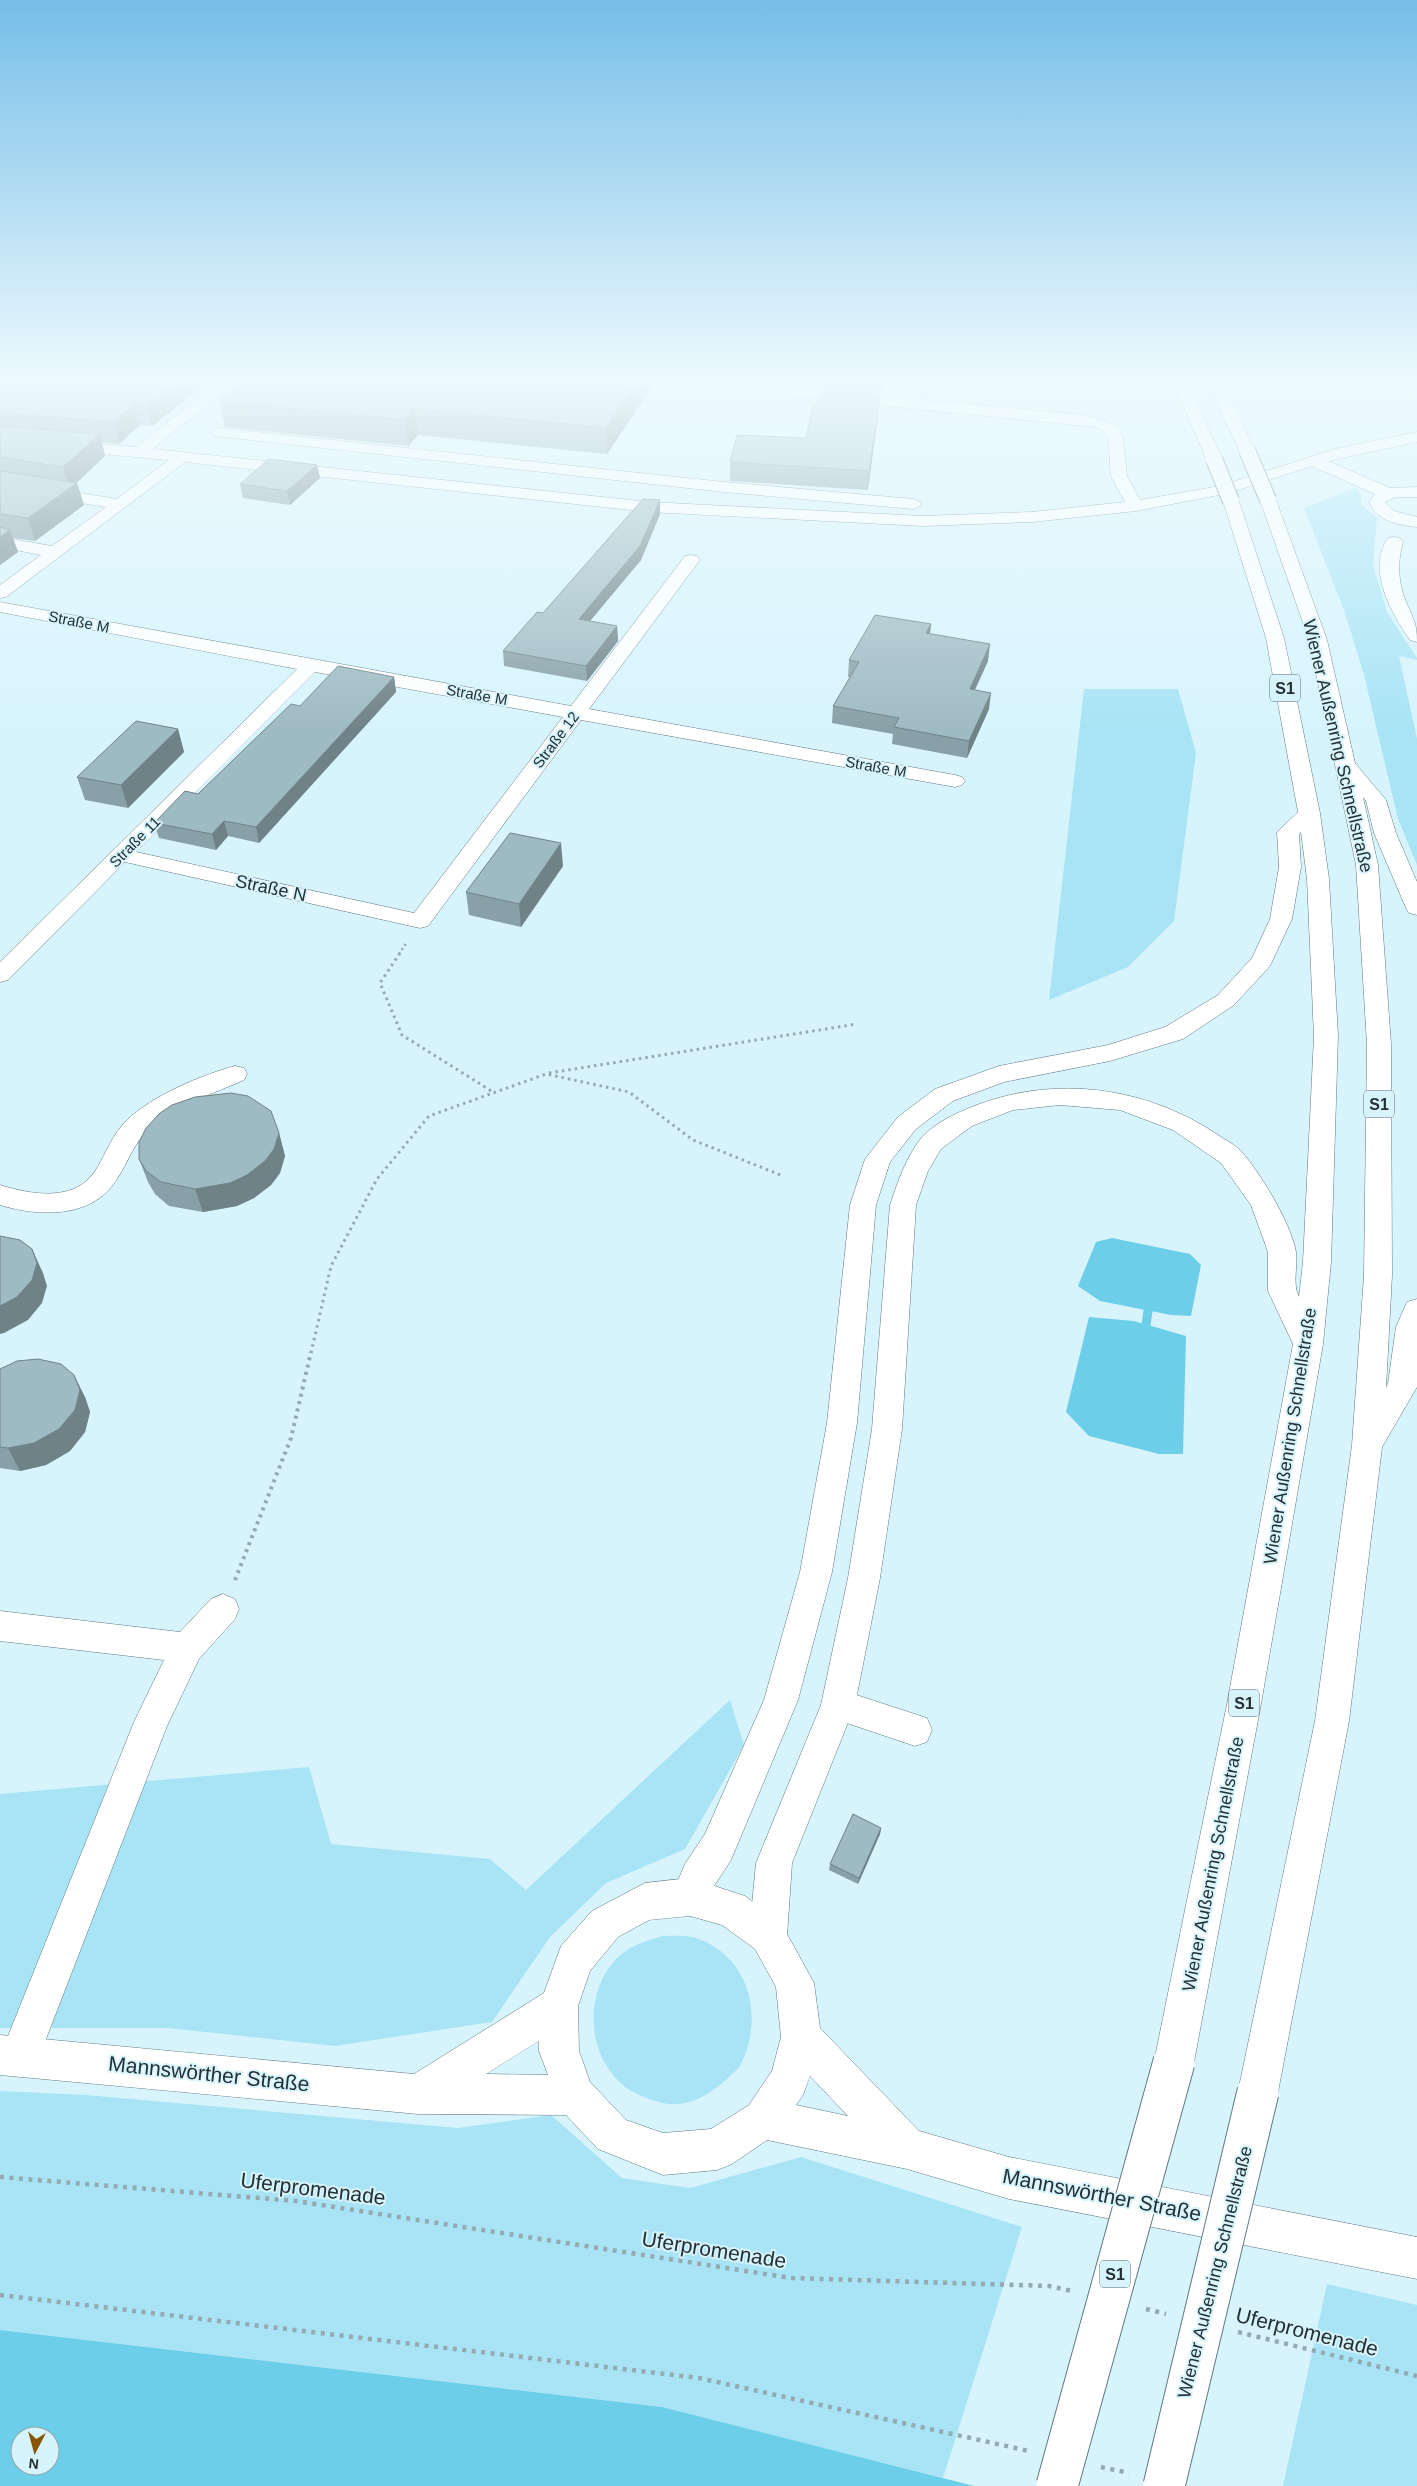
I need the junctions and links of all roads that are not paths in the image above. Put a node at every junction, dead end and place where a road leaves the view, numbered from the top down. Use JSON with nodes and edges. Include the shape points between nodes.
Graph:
{"nodes":[{"id":1,"x":88,"y":499,"type":"edge"},
{"id":2,"x":126,"y":499,"type":"edge"},
{"id":3,"x":567,"y":499,"type":"edge"},
{"id":4,"x":855,"y":499,"type":"edge"},
{"id":5,"x":1130,"y":499,"type":"edge"},
{"id":6,"x":1174,"y":499,"type":"edge"},
{"id":7,"x":1229,"y":499,"type":"edge"},
{"id":8,"x":1266,"y":499,"type":"edge"},
{"id":9,"x":1379,"y":499,"type":"edge"},
{"id":10,"x":969,"y":503,"type":"dead end"},
{"id":11,"x":119,"y":504,"type":"junction"},
{"id":12,"x":1136,"y":506,"type":"junction"},
{"id":13,"x":1387,"y":514,"type":"junction"},
{"id":14,"x":1417,"y":523,"type":"edge"},
{"id":15,"x":0,"y":542,"type":"edge"},
{"id":16,"x":1394,"y":542,"type":"junction"},
{"id":17,"x":54,"y":552,"type":"junction"},
{"id":18,"x":691,"y":560,"type":"dead end"},
{"id":19,"x":0,"y":593,"type":"edge"},
{"id":20,"x":0,"y":607,"type":"edge"},
{"id":21,"x":1417,"y":636,"type":"edge"},
{"id":22,"x":311,"y":665,"type":"junction"},
{"id":23,"x":576,"y":713,"type":"junction"},
{"id":24,"x":1346,"y":764,"type":"junction"},
{"id":25,"x":955,"y":781,"type":"dead end"},
{"id":26,"x":1309,"y":813,"type":"junction"},
{"id":27,"x":122,"y":855,"type":"junction"},
{"id":28,"x":1417,"y":908,"type":"edge"},
{"id":29,"x":420,"y":921,"type":"joint"},
{"id":30,"x":0,"y":975,"type":"edge"},
{"id":31,"x":235,"y":1074,"type":"dead end"},
{"id":32,"x":0,"y":1195,"type":"edge"},
{"id":33,"x":1417,"y":1310,"type":"edge"},
{"id":34,"x":1308,"y":1344,"type":"junction"},
{"id":35,"x":1367,"y":1446,"type":"junction"},
{"id":36,"x":224,"y":1609,"type":"road end"},
{"id":37,"x":0,"y":1626,"type":"edge"},
{"id":38,"x":187,"y":1648,"type":"junction"},
{"id":39,"x":838,"y":1705,"type":"junction"},
{"id":40,"x":915,"y":1730,"type":"dead end"},
{"id":41,"x":690,"y":1897,"type":"junction"},
{"id":42,"x":768,"y":1936,"type":"junction"},
{"id":43,"x":559,"y":2006,"type":"junction"},
{"id":44,"x":801,"y":2037,"type":"junction"},
{"id":45,"x":10,"y":2055,"type":"edge"},
{"id":46,"x":418,"y":2094,"type":"junction"},
{"id":47,"x":575,"y":2095,"type":"junction"},
{"id":48,"x":762,"y":2119,"type":"junction"},
{"id":49,"x":907,"y":2148,"type":"junction"},
{"id":50,"x":1417,"y":2258,"type":"edge"},
{"id":51,"x":1048,"y":2470,"type":"edge"},
{"id":52,"x":1151,"y":2481,"type":"edge"}],
"edges":[{"from":1,"to":11,"type":"main road"},
{"from":2,"to":11,"type":"main road"},
{"from":3,"to":12,"type":"main road","via":[[649,508],[887,520],[977,520]]},
{"from":4,"to":10,"type":"main road","via":[[932,506]]},
{"from":5,"to":12,"type":"main road"},
{"from":6,"to":12,"type":"main road"},
{"from":7,"to":26,"type":"main road","name":"Wiener Außenring Schnellstraße","number":"S1","bridge":true,"via":[[1275,638]]},
{"from":8,"to":24,"type":"main road","name":"Wiener Außenring Schnellstraße","number":"S1","bridge":true,"via":[[1318,640]]},
{"from":9,"to":13,"type":"main road","via":[[1378,506]]},
{"from":11,"to":17,"type":"main road"},
{"from":13,"to":14,"type":"main road"},
{"from":13,"to":16,"type":"main road","via":[[1389,534]]},
{"from":14,"to":16,"type":"main road","via":[[1408,529],[1404,539]]},
{"from":15,"to":17,"type":"main road"},
{"from":16,"to":21,"type":"main road","via":[[1389,574],[1393,594],[1407,624]]},
{"from":17,"to":19,"type":"main road"},
{"from":18,"to":23,"type":"main road","name":"Straße 12"},
{"from":20,"to":22,"type":"main road","name":"Straße M"},
{"from":22,"to":23,"type":"main road","name":"Straße M"},
{"from":22,"to":27,"type":"main road","name":"Straße 11"},
{"from":23,"to":25,"type":"main road","name":"Straße M"},
{"from":23,"to":29,"type":"main road","name":"Straße 12"},
{"from":24,"to":28,"type":"main road","via":[[1376,800],[1385,833]]},
{"from":24,"to":35,"type":"main road","name":"Wiener Außenring Schnellstraße","number":"S1","via":[[1367,865],[1380,1044],[1378,1275]]},
{"from":26,"to":34,"type":"main road","name":"Wiener Außenring Schnellstraße","number":"S1","via":[[1318,879],[1326,1036],[1317,1262]]},
{"from":26,"to":41,"type":"main road","via":[[1288,832],[1290,867],[1281,919],[1262,962],[1226,1000],[1174,1033],[1110,1053],[999,1074],[944,1095],[907,1122],[878,1160],[863,1205],[842,1423],[816,1572],[781,1700],[718,1847],[698,1877]]},
{"from":27,"to":29,"type":"main road","name":"Straße N"},
{"from":27,"to":30,"type":"main road","name":"Straße 11"},
{"from":31,"to":32,"type":"main road","via":[[144,1119],[121,1144],[98,1187],[82,1196],[59,1203],[30,1203]]},
{"from":33,"to":35,"type":"main road","via":[[1410,1326],[1403,1385]]},
{"from":34,"to":39,"type":"main road","via":[[1282,1291],[1282,1252],[1263,1202],[1230,1156],[1182,1124],[1123,1102],[1060,1096],[1010,1102],[963,1120],[932,1143],[915,1170],[903,1205],[887,1428],[864,1578]]},
{"from":34,"to":51,"type":"main road","name":"Wiener Außenring Schnellstraße","number":"S1","bridge":true,"via":[[1244,1704],[1174,2062]]},
{"from":35,"to":52,"type":"main road","name":"Wiener Außenring Schnellstraße","number":"S1","bridge":true,"via":[[1332,1721],[1258,2092]]},
{"from":36,"to":38,"type":"main road"},
{"from":37,"to":38,"type":"main road"},
{"from":38,"to":45,"type":"main road","via":[[151,1722]]},
{"from":39,"to":40,"type":"main road"},
{"from":39,"to":42,"type":"main road","via":[[774,1863]]},
{"from":41,"to":42,"type":"main road","via":[[732,1909]]},
{"from":41,"to":43,"type":"main road","via":[[645,1902],[605,1924],[575,1960]]},
{"from":42,"to":44,"type":"main road","via":[[795,1982]]},
{"from":43,"to":46,"type":"main road"},
{"from":43,"to":47,"type":"main road","via":[[559,2051]]},
{"from":44,"to":48,"type":"main road","via":[[789,2081]]},
{"from":44,"to":49,"type":"main road","name":"Mannswörther Straße"},
{"from":45,"to":46,"type":"main road","name":"Mannswörther Straße"},
{"from":46,"to":47,"type":"main road","name":"Mannswörther Straße"},
{"from":47,"to":48,"type":"main road","via":[[612,2135],[663,2154],[716,2148]]},
{"from":48,"to":49,"type":"main road","name":"Mannswörther Straße"},
{"from":49,"to":50,"type":"main road","name":"Mannswörther Straße","via":[[1009,2178]]}]}
